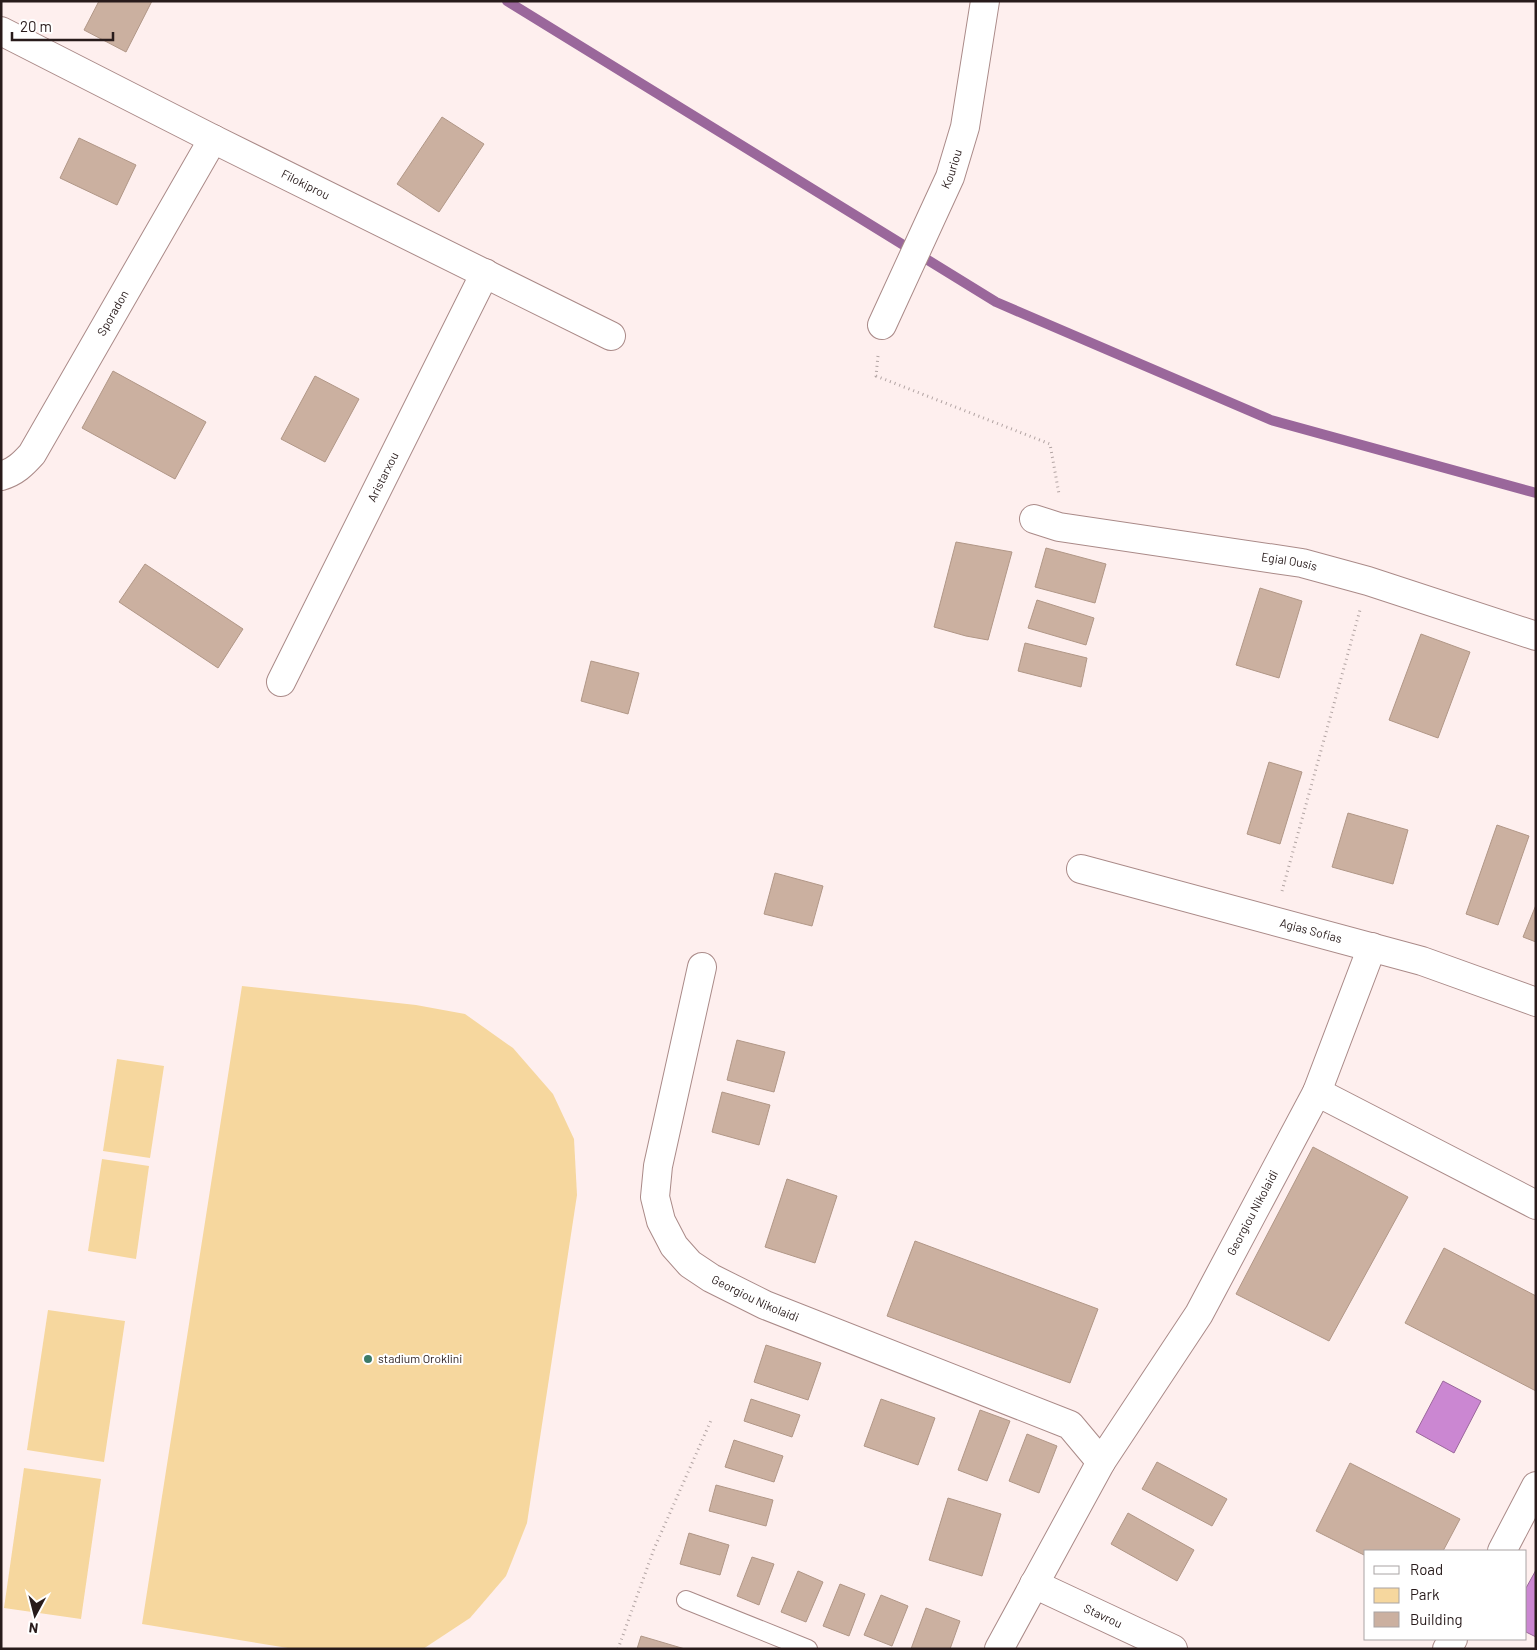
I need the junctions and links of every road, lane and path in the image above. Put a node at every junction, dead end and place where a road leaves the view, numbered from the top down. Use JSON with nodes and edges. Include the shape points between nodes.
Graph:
{"nodes":[{"id":1,"x":985,"y":1,"type":"edge"},
{"id":2,"x":1,"y":31,"type":"edge"},
{"id":3,"x":213,"y":139,"type":"junction"},
{"id":4,"x":484,"y":273,"type":"junction"},
{"id":5,"x":882,"y":325,"type":"joint"},
{"id":6,"x":611,"y":336,"type":"dead end"},
{"id":7,"x":1,"y":476,"type":"edge"},
{"id":8,"x":1034,"y":519,"type":"dead end"},
{"id":9,"x":1065,"y":528,"type":"junction"},
{"id":10,"x":1368,"y":581,"type":"junction"},
{"id":11,"x":1536,"y":636,"type":"edge"},
{"id":12,"x":281,"y":682,"type":"dead end"},
{"id":13,"x":1081,"y":869,"type":"dead end"},
{"id":14,"x":1274,"y":922,"type":"junction"},
{"id":15,"x":1372,"y":947,"type":"junction"},
{"id":16,"x":702,"y":967,"type":"dead end"},
{"id":17,"x":1536,"y":1002,"type":"edge"},
{"id":18,"x":1317,"y":1092,"type":"junction"},
{"id":19,"x":1536,"y":1205,"type":"edge"},
{"id":20,"x":712,"y":1418,"type":"dead end"},
{"id":21,"x":1101,"y":1462,"type":"junction"},
{"id":22,"x":1536,"y":1486,"type":"edge"},
{"id":23,"x":1503,"y":1550,"type":"edge"},
{"id":24,"x":1034,"y":1584,"type":"junction"},
{"id":25,"x":686,"y":1600,"type":"dead end"},
{"id":26,"x":618,"y":1649,"type":"edge"},
{"id":27,"x":808,"y":1649,"type":"edge"},
{"id":28,"x":998,"y":1649,"type":"edge"},
{"id":29,"x":1173,"y":1649,"type":"edge"}],
"edges":[{"from":1,"to":5,"type":"street","name":"Kouriou","via":[[965,127],[950,178]]},
{"from":2,"to":3,"type":"street","name":"Filokiprou"},
{"from":3,"to":4,"type":"street","name":"Filokiprou"},
{"from":3,"to":7,"type":"street","name":"Sporadon","via":[[32,454],[22,466]]},
{"from":4,"to":6,"type":"street","name":"Filokiprou"},
{"from":4,"to":12,"type":"street","name":"Aristarxou"},
{"from":5,"to":9,"type":"path","via":[[876,376],[1050,444]]},
{"from":8,"to":9,"type":"street","name":"Egial Ousis"},
{"from":9,"to":10,"type":"street","name":"Egial Ousis","via":[[1302,563]]},
{"from":10,"to":11,"type":"street","name":"Egial Ousis"},
{"from":10,"to":14,"type":"path"},
{"from":13,"to":14,"type":"street","name":"Agias Sofias"},
{"from":14,"to":15,"type":"street","name":"Agias Sofias"},
{"from":15,"to":17,"type":"street","name":"Agias Sofias","via":[[1422,961]]},
{"from":15,"to":18,"type":"street","name":"Georgiou Nikolaidi"},
{"from":16,"to":21,"type":"street","name":"Georgiou Nikolaidi","via":[[658,1166],[655,1197],[661,1222],[674,1246],[690,1264],[711,1278],[765,1305],[1070,1425]]},
{"from":18,"to":19,"type":"street"},
{"from":18,"to":21,"type":"street","name":"Georgiou Nikolaidi","via":[[1199,1314]]},
{"from":20,"to":26,"type":"path","via":[[654,1549]]},
{"from":21,"to":24,"type":"street","name":"Georgiou Nikolaidi"},
{"from":22,"to":23,"type":"street"},
{"from":24,"to":28,"type":"street","name":"Georgiou Nikolaidi"},
{"from":24,"to":29,"type":"street","name":"Stavrou"},
{"from":25,"to":27,"type":"lane"}]}
